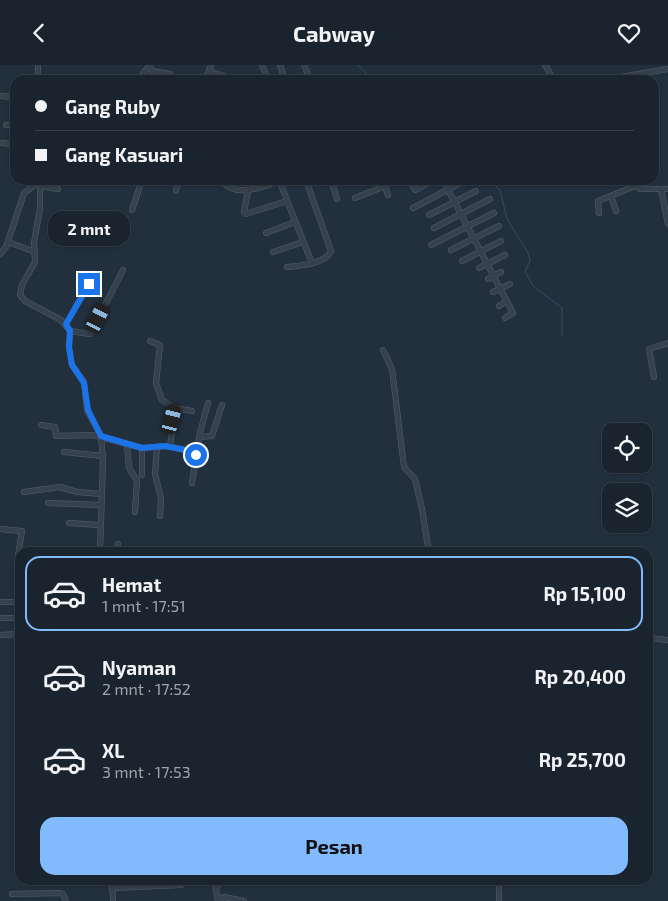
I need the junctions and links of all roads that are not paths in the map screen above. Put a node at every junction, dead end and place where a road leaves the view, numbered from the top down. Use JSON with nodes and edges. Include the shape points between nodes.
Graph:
{"nodes":[{"id":1,"x":211,"y":65,"type":"edge"},
{"id":2,"x":150,"y":66,"type":"edge"},
{"id":3,"x":668,"y":69,"type":"edge"},
{"id":4,"x":209,"y":71,"type":"junction"},
{"id":5,"x":170,"y":74,"type":"dead end"},
{"id":6,"x":208,"y":75,"type":"edge"},
{"id":7,"x":221,"y":75,"type":"edge"},
{"id":8,"x":649,"y":75,"type":"edge"},
{"id":9,"x":6,"y":125,"type":"dead end"},
{"id":10,"x":10,"y":125,"type":"edge"},
{"id":11,"x":36,"y":185,"type":"edge"},
{"id":12,"x":40,"y":185,"type":"edge"},
{"id":13,"x":48,"y":185,"type":"edge"},
{"id":14,"x":140,"y":185,"type":"edge"},
{"id":15,"x":177,"y":185,"type":"edge"},
{"id":16,"x":232,"y":185,"type":"edge"},
{"id":17,"x":249,"y":185,"type":"edge"},
{"id":18,"x":266,"y":185,"type":"edge"},
{"id":19,"x":281,"y":185,"type":"edge"},
{"id":20,"x":308,"y":185,"type":"edge"},
{"id":21,"x":332,"y":185,"type":"edge"},
{"id":22,"x":380,"y":185,"type":"edge"},
{"id":23,"x":385,"y":185,"type":"edge"},
{"id":24,"x":412,"y":185,"type":"edge"},
{"id":25,"x":424,"y":185,"type":"edge"},
{"id":26,"x":446,"y":185,"type":"edge"},
{"id":27,"x":456,"y":185,"type":"edge"},
{"id":28,"x":635,"y":186,"type":"joint"},
{"id":29,"x":58,"y":189,"type":"dead end"},
{"id":30,"x":448,"y":189,"type":"junction"},
{"id":31,"x":661,"y":189,"type":"junction"},
{"id":32,"x":668,"y":189,"type":"edge"},
{"id":33,"x":176,"y":191,"type":"dead end"},
{"id":34,"x":476,"y":191,"type":"dead end"},
{"id":35,"x":247,"y":192,"type":"junction"},
{"id":36,"x":388,"y":195,"type":"dead end"},
{"id":37,"x":611,"y":196,"type":"junction"},
{"id":38,"x":355,"y":198,"type":"dead end"},
{"id":39,"x":337,"y":199,"type":"dead end"},
{"id":40,"x":490,"y":199,"type":"dead end"},
{"id":41,"x":287,"y":201,"type":"junction"},
{"id":42,"x":454,"y":201,"type":"junction"},
{"id":43,"x":413,"y":207,"type":"dead end"},
{"id":44,"x":132,"y":210,"type":"dead end"},
{"id":45,"x":616,"y":211,"type":"dead end"},
{"id":46,"x":494,"y":213,"type":"dead end"},
{"id":47,"x":599,"y":213,"type":"dead end"},
{"id":48,"x":460,"y":214,"type":"junction"},
{"id":49,"x":429,"y":215,"type":"dead end"},
{"id":50,"x":295,"y":222,"type":"junction"},
{"id":51,"x":668,"y":224,"type":"edge"},
{"id":52,"x":499,"y":226,"type":"dead end"},
{"id":53,"x":467,"y":227,"type":"junction"},
{"id":54,"x":434,"y":228,"type":"dead end"},
{"id":55,"x":266,"y":233,"type":"dead end"},
{"id":56,"x":474,"y":239,"type":"junction"},
{"id":57,"x":502,"y":241,"type":"dead end"},
{"id":58,"x":8,"y":242,"type":"junction"},
{"id":59,"x":302,"y":242,"type":"junction"},
{"id":60,"x":431,"y":245,"type":"dead end"},
{"id":61,"x":451,"y":250,"type":"dead end"},
{"id":62,"x":481,"y":251,"type":"junction"},
{"id":63,"x":35,"y":252,"type":"junction"},
{"id":64,"x":273,"y":252,"type":"dead end"},
{"id":65,"x":0,"y":254,"type":"edge"},
{"id":66,"x":506,"y":255,"type":"dead end"},
{"id":67,"x":462,"y":261,"type":"dead end"},
{"id":68,"x":312,"y":263,"type":"junction"},
{"id":69,"x":488,"y":264,"type":"junction"},
{"id":70,"x":287,"y":267,"type":"dead end"},
{"id":71,"x":479,"y":268,"type":"dead end"},
{"id":72,"x":123,"y":270,"type":"dead end"},
{"id":73,"x":501,"y":272,"type":"dead end"},
{"id":74,"x":494,"y":276,"type":"junction"},
{"id":75,"x":488,"y":279,"type":"dead end"},
{"id":76,"x":89,"y":284,"type":"dead end"},
{"id":77,"x":510,"y":284,"type":"dead end"},
{"id":78,"x":500,"y":288,"type":"junction"},
{"id":79,"x":493,"y":292,"type":"dead end"},
{"id":80,"x":507,"y":301,"type":"junction"},
{"id":81,"x":500,"y":305,"type":"dead end"},
{"id":82,"x":505,"y":318,"type":"dead end"},
{"id":83,"x":66,"y":324,"type":"junction"},
{"id":84,"x":70,"y":331,"type":"junction"},
{"id":85,"x":150,"y":341,"type":"dead end"},
{"id":86,"x":668,"y":343,"type":"edge"},
{"id":87,"x":383,"y":350,"type":"dead end"},
{"id":88,"x":654,"y":377,"type":"dead end"},
{"id":89,"x":208,"y":403,"type":"dead end"},
{"id":90,"x":222,"y":405,"type":"dead end"},
{"id":91,"x":175,"y":408,"type":"junction"},
{"id":92,"x":192,"y":411,"type":"dead end"},
{"id":93,"x":42,"y":425,"type":"dead end"},
{"id":94,"x":101,"y":436,"type":"junction"},
{"id":95,"x":200,"y":437,"type":"junction"},
{"id":96,"x":127,"y":444,"type":"junction"},
{"id":97,"x":157,"y":447,"type":"junction"},
{"id":98,"x":170,"y":447,"type":"junction"},
{"id":99,"x":142,"y":448,"type":"junction"},
{"id":100,"x":196,"y":452,"type":"junction"},
{"id":101,"x":64,"y":453,"type":"dead end"},
{"id":102,"x":102,"y":456,"type":"junction"},
{"id":103,"x":142,"y":475,"type":"dead end"},
{"id":104,"x":192,"y":483,"type":"dead end"},
{"id":105,"x":24,"y":492,"type":"dead end"},
{"id":106,"x":100,"y":494,"type":"junction"},
{"id":107,"x":48,"y":503,"type":"dead end"},
{"id":108,"x":100,"y":505,"type":"junction"},
{"id":109,"x":135,"y":511,"type":"dead end"},
{"id":110,"x":160,"y":516,"type":"dead end"},
{"id":111,"x":69,"y":523,"type":"dead end"},
{"id":112,"x":99,"y":525,"type":"junction"},
{"id":113,"x":0,"y":529,"type":"edge"},
{"id":114,"x":19,"y":547,"type":"edge"},
{"id":115,"x":100,"y":547,"type":"edge"},
{"id":116,"x":428,"y":547,"type":"edge"},
{"id":117,"x":0,"y":602,"type":"edge"},
{"id":118,"x":15,"y":602,"type":"edge"},
{"id":119,"x":15,"y":617,"type":"edge"},
{"id":120,"x":0,"y":618,"type":"edge"},
{"id":121,"x":15,"y":634,"type":"edge"},
{"id":122,"x":0,"y":635,"type":"edge"},
{"id":123,"x":653,"y":638,"type":"edge"},
{"id":124,"x":668,"y":640,"type":"edge"},
{"id":125,"x":181,"y":885,"type":"dead end"},
{"id":126,"x":215,"y":885,"type":"edge"},
{"id":127,"x":218,"y":885,"type":"edge"},
{"id":128,"x":498,"y":885,"type":"edge"},
{"id":129,"x":112,"y":888,"type":"joint"},
{"id":130,"x":216,"y":889,"type":"junction"},
{"id":131,"x":12,"y":894,"type":"dead end"},
{"id":132,"x":218,"y":900,"type":"edge"},
{"id":133,"x":66,"y":901,"type":"edge"},
{"id":134,"x":112,"y":901,"type":"edge"},
{"id":135,"x":244,"y":901,"type":"edge"},
{"id":136,"x":499,"y":901,"type":"edge"}],
"edges":[{"from":1,"to":4,"type":"street"},
{"from":2,"to":5,"type":"street","via":[[151,71]]},
{"from":3,"to":8,"type":"street"},
{"from":4,"to":6,"type":"street"},
{"from":4,"to":7,"type":"street"},
{"from":9,"to":10,"type":"street"},
{"from":11,"to":58,"type":"street","via":[[24,193]]},
{"from":12,"to":63,"type":"street"},
{"from":13,"to":29,"type":"street"},
{"from":14,"to":44,"type":"street"},
{"from":15,"to":33,"type":"street"},
{"from":16,"to":35,"type":"street"},
{"from":17,"to":35,"type":"street"},
{"from":18,"to":35,"type":"street"},
{"from":19,"to":41,"type":"street"},
{"from":20,"to":68,"type":"street","via":[[331,253]]},
{"from":21,"to":39,"type":"street"},
{"from":22,"to":38,"type":"street"},
{"from":23,"to":36,"type":"street"},
{"from":24,"to":25,"type":"street","via":[[415,190]]},
{"from":26,"to":30,"type":"street"},
{"from":27,"to":30,"type":"street"},
{"from":28,"to":31,"type":"street","via":[[644,190]]},
{"from":28,"to":37,"type":"street"},
{"from":30,"to":42,"type":"street"},
{"from":30,"to":43,"type":"street"},
{"from":31,"to":32,"type":"street"},
{"from":31,"to":51,"type":"street"},
{"from":34,"to":42,"type":"street"},
{"from":35,"to":41,"type":"street","via":[[244,212],[248,214]]},
{"from":37,"to":45,"type":"street"},
{"from":37,"to":47,"type":"street","via":[[598,202]]},
{"from":40,"to":48,"type":"street"},
{"from":41,"to":50,"type":"street"},
{"from":42,"to":48,"type":"street"},
{"from":42,"to":49,"type":"street"},
{"from":46,"to":53,"type":"street"},
{"from":48,"to":53,"type":"street"},
{"from":48,"to":54,"type":"street"},
{"from":50,"to":55,"type":"street"},
{"from":50,"to":59,"type":"street"},
{"from":52,"to":56,"type":"street"},
{"from":53,"to":56,"type":"street"},
{"from":53,"to":60,"type":"street"},
{"from":56,"to":61,"type":"street"},
{"from":56,"to":62,"type":"street"},
{"from":57,"to":62,"type":"street"},
{"from":58,"to":63,"type":"street"},
{"from":58,"to":65,"type":"street"},
{"from":59,"to":64,"type":"street"},
{"from":59,"to":68,"type":"street"},
{"from":62,"to":67,"type":"street"},
{"from":62,"to":69,"type":"street"},
{"from":63,"to":83,"type":"street","via":[[35,261],[20,295]]},
{"from":66,"to":69,"type":"street"},
{"from":68,"to":70,"type":"street"},
{"from":69,"to":71,"type":"street"},
{"from":69,"to":74,"type":"street"},
{"from":72,"to":84,"type":"street","via":[[90,334]]},
{"from":73,"to":74,"type":"street"},
{"from":74,"to":75,"type":"street"},
{"from":74,"to":78,"type":"street"},
{"from":76,"to":83,"type":"street"},
{"from":77,"to":78,"type":"street"},
{"from":78,"to":79,"type":"street"},
{"from":78,"to":80,"type":"street"},
{"from":80,"to":81,"type":"street"},
{"from":80,"to":82,"type":"street","via":[[513,314]]},
{"from":83,"to":84,"type":"street"},
{"from":84,"to":94,"type":"street","via":[[72,365],[84,383],[88,410]]},
{"from":85,"to":91,"type":"street","via":[[160,345],[156,383],[161,398]]},
{"from":86,"to":88,"type":"street","via":[[649,349]]},
{"from":87,"to":116,"type":"street","via":[[392,369],[404,467],[415,479]]},
{"from":89,"to":95,"type":"street"},
{"from":90,"to":95,"type":"street","via":[[212,436]]},
{"from":91,"to":92,"type":"street"},
{"from":91,"to":98,"type":"street"},
{"from":93,"to":94,"type":"street","via":[[55,427],[57,437],[73,434]]},
{"from":94,"to":96,"type":"street"},
{"from":94,"to":102,"type":"street"},
{"from":95,"to":100,"type":"street"},
{"from":96,"to":99,"type":"street"},
{"from":96,"to":109,"type":"street","via":[[129,468],[137,480]]},
{"from":97,"to":98,"type":"street"},
{"from":97,"to":99,"type":"street"},
{"from":97,"to":110,"type":"street","via":[[155,474]]},
{"from":98,"to":100,"type":"street"},
{"from":99,"to":103,"type":"street"},
{"from":100,"to":104,"type":"street"},
{"from":101,"to":102,"type":"street"},
{"from":102,"to":106,"type":"street"},
{"from":105,"to":106,"type":"street","via":[[60,487]]},
{"from":106,"to":108,"type":"street"},
{"from":107,"to":108,"type":"street"},
{"from":108,"to":112,"type":"street"},
{"from":111,"to":112,"type":"street"},
{"from":112,"to":115,"type":"street"},
{"from":113,"to":114,"type":"street","via":[[22,531]]},
{"from":117,"to":118,"type":"street"},
{"from":119,"to":120,"type":"street"},
{"from":121,"to":122,"type":"street"},
{"from":123,"to":124,"type":"street"},
{"from":125,"to":129,"type":"street"},
{"from":126,"to":130,"type":"street"},
{"from":127,"to":130,"type":"street"},
{"from":128,"to":136,"type":"street"},
{"from":129,"to":134,"type":"street"},
{"from":130,"to":132,"type":"street"},
{"from":131,"to":133,"type":"street","via":[[60,893]]},
{"from":132,"to":135,"type":"street","via":[[224,897]]}]}
